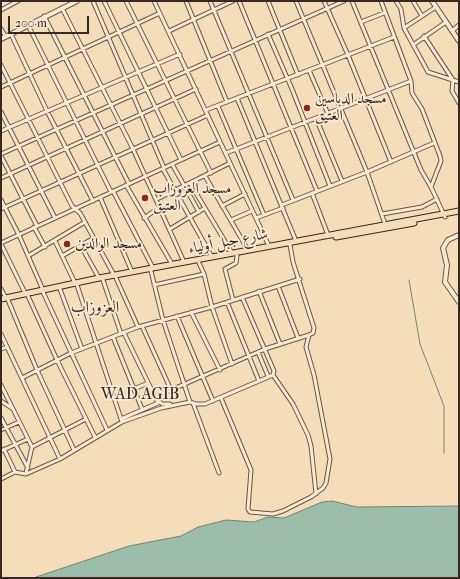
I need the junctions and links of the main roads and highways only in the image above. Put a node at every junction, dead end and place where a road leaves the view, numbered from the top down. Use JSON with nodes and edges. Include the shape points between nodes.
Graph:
{"nodes":[{"id":1,"x":459,"y":211,"type":"edge"},
{"id":2,"x":459,"y":214,"type":"edge"},
{"id":3,"x":444,"y":215,"type":"junction"},
{"id":4,"x":234,"y":254,"type":"junction"},
{"id":5,"x":167,"y":267,"type":"junction"},
{"id":6,"x":152,"y":270,"type":"junction"},
{"id":7,"x":115,"y":276,"type":"junction"},
{"id":8,"x":76,"y":284,"type":"junction"},
{"id":9,"x":43,"y":291,"type":"junction"},
{"id":10,"x":4,"y":300,"type":"edge"}],
"edges":[{"from":1,"to":3,"type":"main road","name":"شارع جبل أولياء"},
{"from":2,"to":3,"type":"main road","name":"شارع جبل أولياء"},
{"from":3,"to":4,"type":"main road","name":"شارع جبل أولياء"},
{"from":3,"to":4,"type":"main road","name":"شارع جبل أولياء"},
{"from":4,"to":5,"type":"main road","name":"شارع جبل أولياء","via":[[199,263]]},
{"from":4,"to":5,"type":"main road","name":"شارع جبل أولياء"},
{"from":5,"to":6,"type":"main road","name":"شارع جبل أولياء"},
{"from":6,"to":7,"type":"main road","name":"شارع جبل أولياء"},
{"from":6,"to":7,"type":"main road","name":"شارع جبل أولياء"},
{"from":7,"to":8,"type":"main road","name":"شارع جبل أولياء"},
{"from":8,"to":9,"type":"main road","name":"شارع جبل أولياء"},
{"from":8,"to":9,"type":"main road","name":"شارع جبل أولياء"},
{"from":9,"to":10,"type":"main road","name":"شارع جبل أولياء"}]}
